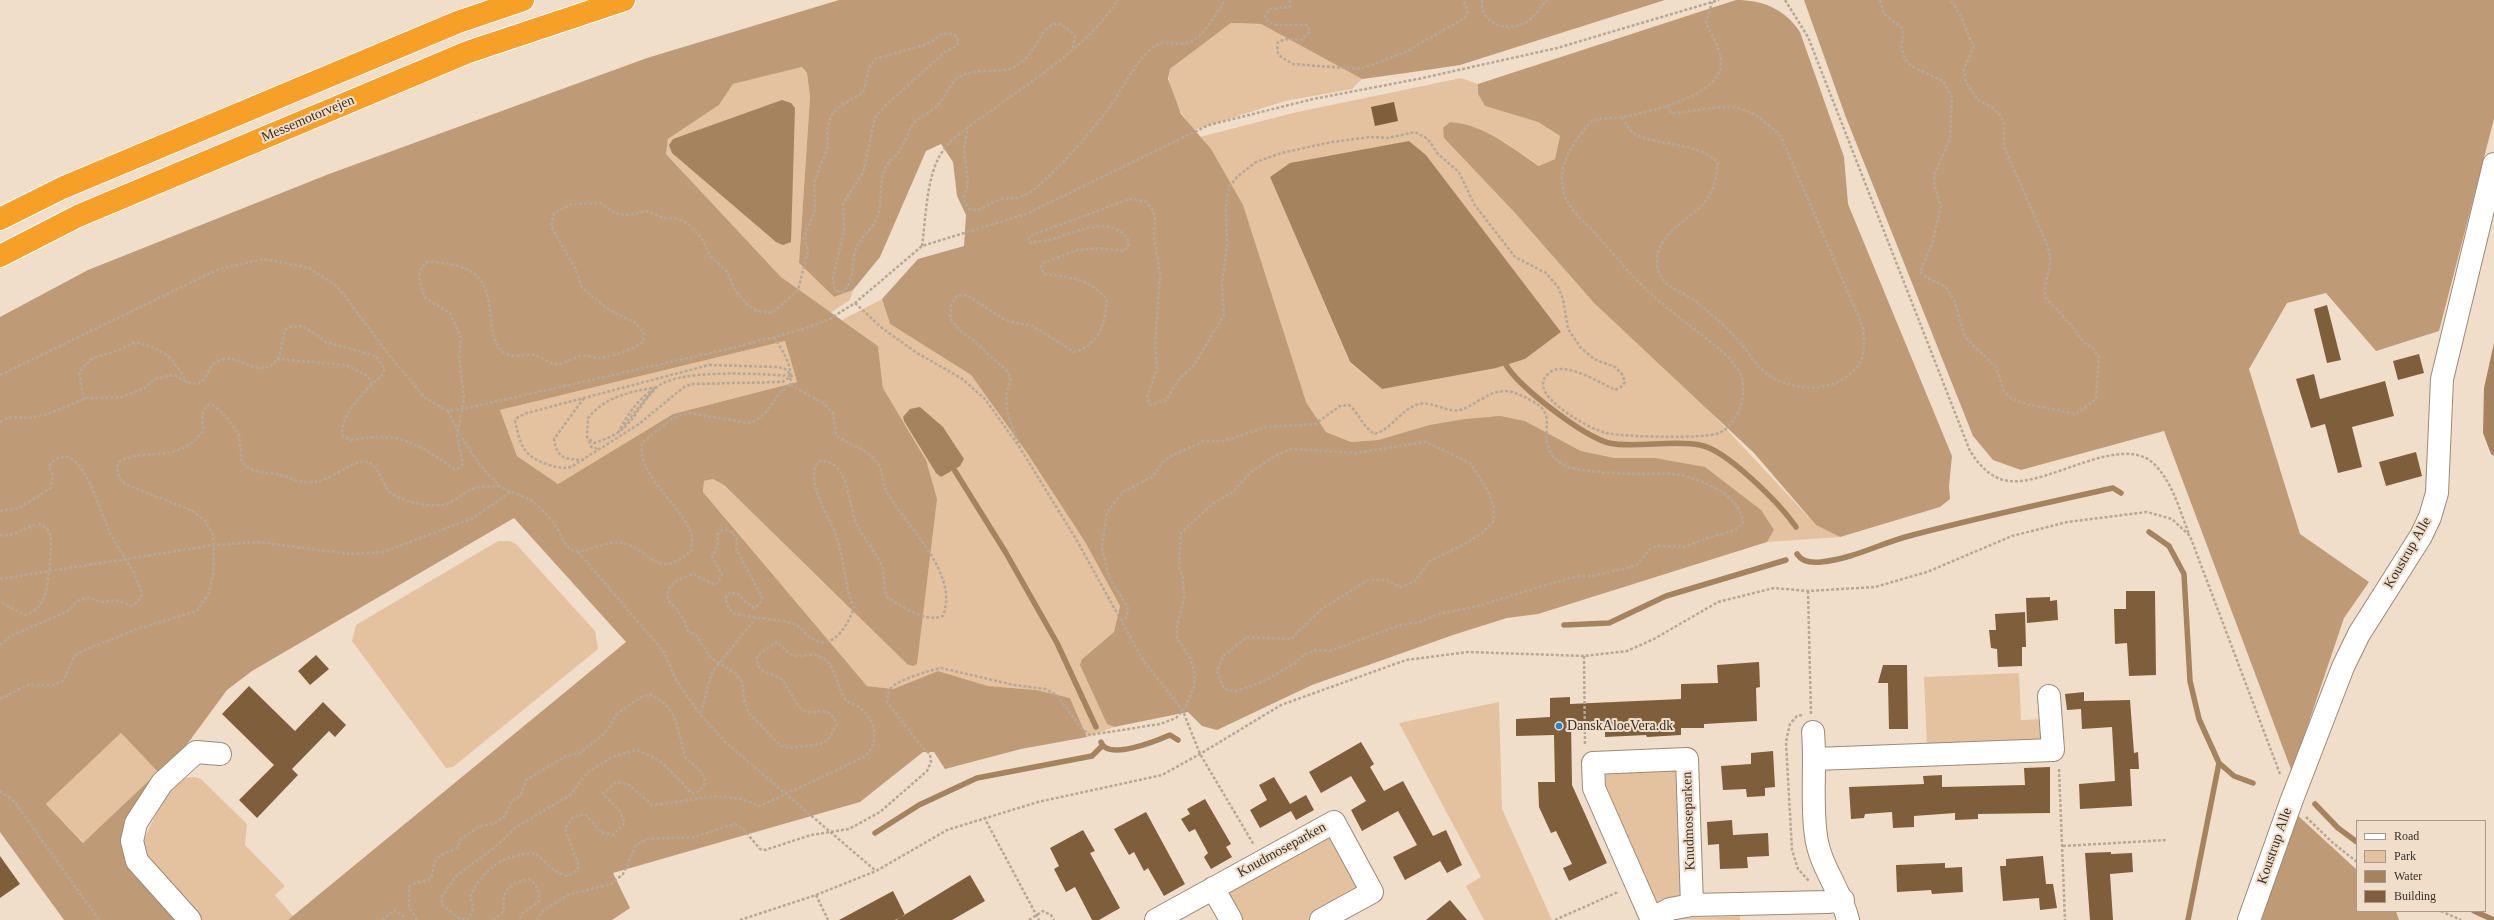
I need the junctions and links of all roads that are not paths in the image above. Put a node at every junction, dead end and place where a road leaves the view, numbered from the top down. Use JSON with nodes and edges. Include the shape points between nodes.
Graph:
{"nodes":[{"id":1,"x":523,"y":0,"type":"edge"},
{"id":2,"x":624,"y":0,"type":"edge"},
{"id":3,"x":2494,"y":164,"type":"edge"},
{"id":4,"x":0,"y":219,"type":"edge"},
{"id":5,"x":0,"y":256,"type":"edge"},
{"id":6,"x":2049,"y":696,"type":"dead end"},
{"id":7,"x":1814,"y":720,"type":"road end"},
{"id":8,"x":220,"y":754,"type":"dead end"},
{"id":9,"x":1815,"y":759,"type":"junction"},
{"id":10,"x":1213,"y":888,"type":"junction"},
{"id":11,"x":1692,"y":905,"type":"junction"},
{"id":12,"x":1846,"y":910,"type":"edge"},
{"id":13,"x":1652,"y":919,"type":"edge"},
{"id":14,"x":190,"y":920,"type":"edge"},
{"id":15,"x":1156,"y":920,"type":"edge"},
{"id":16,"x":1231,"y":920,"type":"edge"},
{"id":17,"x":1321,"y":920,"type":"edge"},
{"id":18,"x":2249,"y":920,"type":"edge"}],
"edges":[{"from":1,"to":4,"type":"highway","via":[[429,34],[62,188]]},
{"from":2,"to":5,"type":"highway","name":"Messemotorvejen","via":[[468,52],[78,216]]},
{"from":3,"to":18,"type":"street","name":"Koustrup Alle","via":[[2442,379],[2437,493],[2430,517],[2421,536],[2359,634],[2343,667]]},
{"from":6,"to":9,"type":"street","via":[[2053,750]]},
{"from":7,"to":9,"type":"street"},
{"from":8,"to":14,"type":"street","via":[[196,752],[162,783],[136,823],[132,841],[137,861]]},
{"from":9,"to":12,"type":"street","via":[[1816,836],[1824,870]]},
{"from":10,"to":15,"type":"street","name":"Knudmoseparken"},
{"from":10,"to":16,"type":"street"},
{"from":10,"to":17,"type":"street","name":"Knudmoseparken","via":[[1334,822],[1372,892]]},
{"from":11,"to":12,"type":"street","via":[[1827,902]]},
{"from":11,"to":13,"type":"street","via":[[1670,909]]},
{"from":11,"to":13,"type":"street","name":"Knudmoseparken","via":[[1687,759],[1593,762],[1594,788]]}]}
